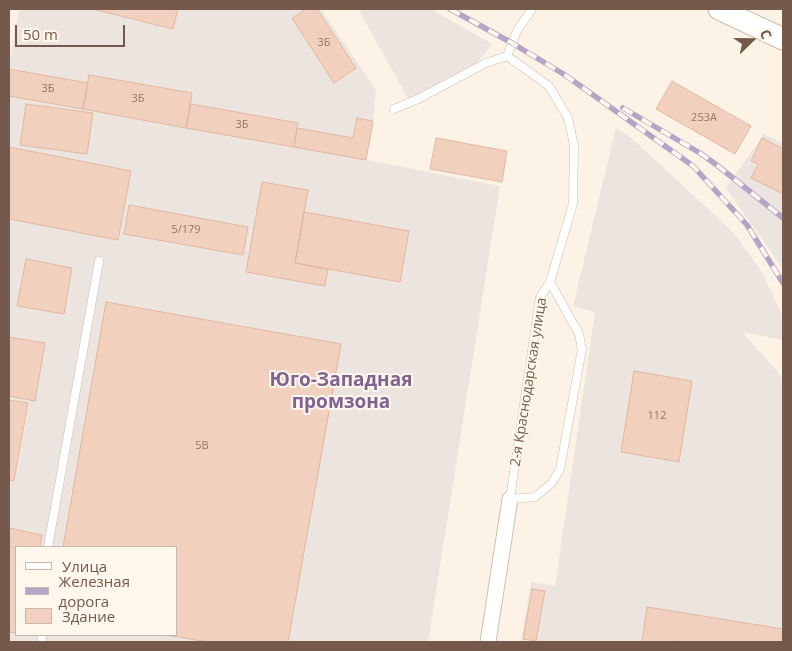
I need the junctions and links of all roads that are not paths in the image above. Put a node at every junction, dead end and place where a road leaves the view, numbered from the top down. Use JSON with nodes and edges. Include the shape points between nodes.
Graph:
{"nodes":[{"id":1,"x":532,"y":9,"type":"edge"},
{"id":2,"x":719,"y":9,"type":"edge"},
{"id":3,"x":783,"y":39,"type":"edge"},
{"id":4,"x":507,"y":56,"type":"junction"},
{"id":5,"x":394,"y":108,"type":"dead end"},
{"id":6,"x":99,"y":261,"type":"dead end"},
{"id":7,"x":550,"y":282,"type":"junction"},
{"id":8,"x":510,"y":500,"type":"junction"},
{"id":9,"x":48,"y":546,"type":"edge"},
{"id":10,"x":488,"y":642,"type":"edge"}],
"edges":[{"from":1,"to":4,"type":"lane","via":[[517,31]]},
{"from":2,"to":3,"type":"street"},
{"from":4,"to":5,"type":"lane"},
{"from":4,"to":7,"type":"lane","name":"2-я Краснодарская улица","via":[[549,86],[568,118],[574,145],[572,204]]},
{"from":6,"to":9,"type":"lane"},
{"from":7,"to":8,"type":"lane","name":"2-я Краснодарская улица","via":[[540,297]]},
{"from":7,"to":8,"type":"lane","via":[[580,334],[582,349],[562,460],[552,483],[535,497]]},
{"from":8,"to":10,"type":"street","name":"2-я Краснодарская улица"}]}
